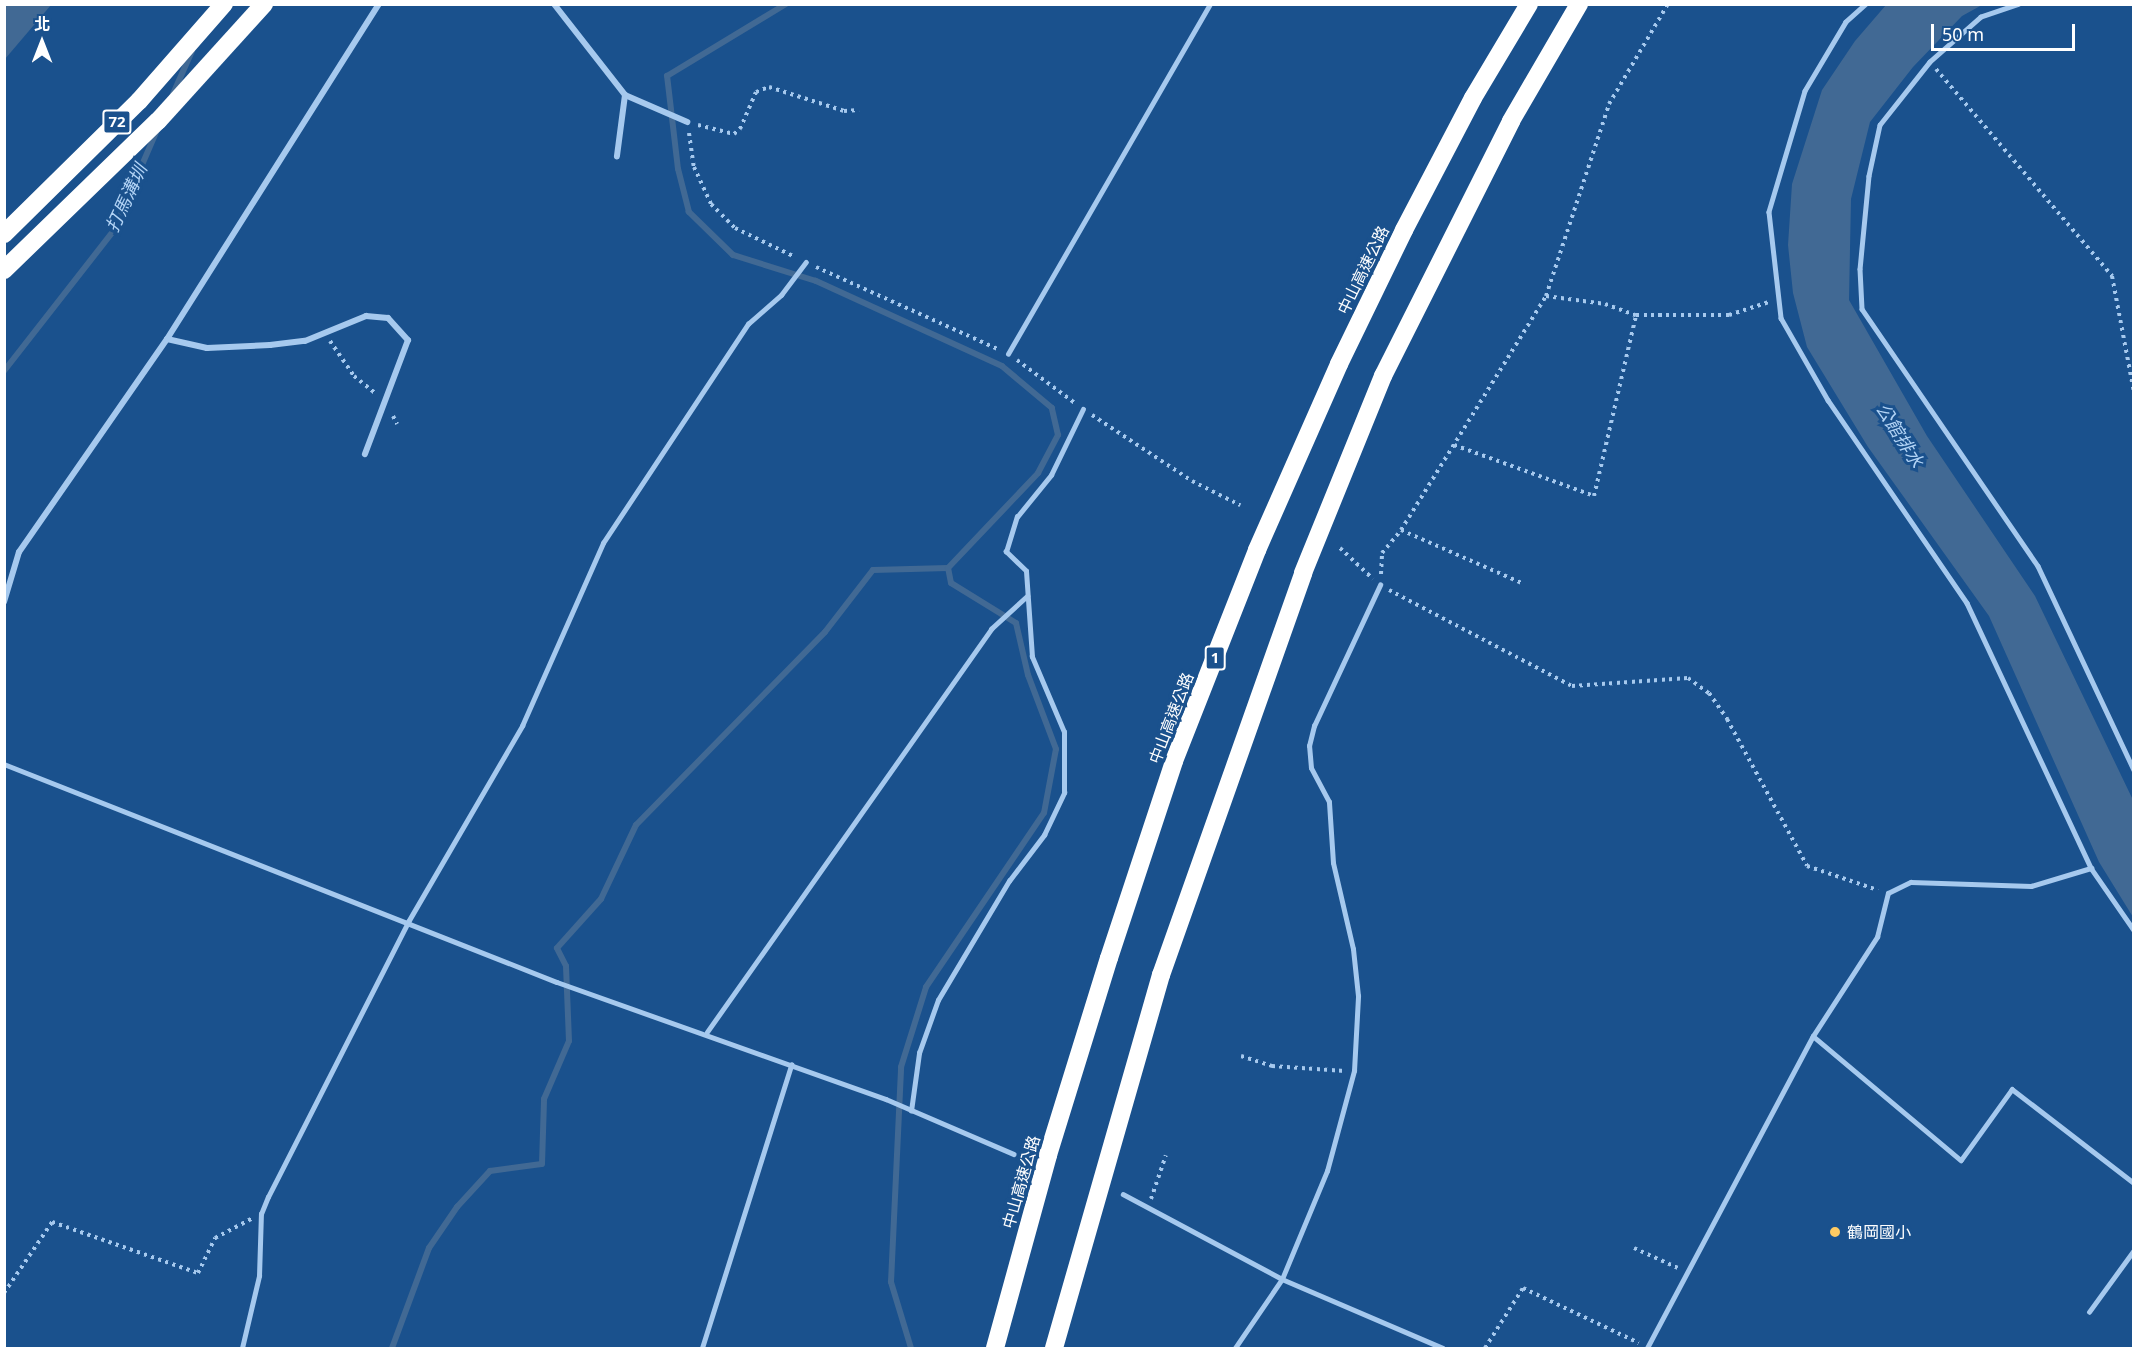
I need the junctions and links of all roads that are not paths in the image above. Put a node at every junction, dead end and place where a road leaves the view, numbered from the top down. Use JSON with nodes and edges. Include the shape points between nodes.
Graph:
{"nodes":[{"id":1,"x":224,"y":4,"type":"edge"},
{"id":2,"x":264,"y":4,"type":"edge"},
{"id":3,"x":379,"y":4,"type":"edge"},
{"id":4,"x":554,"y":4,"type":"edge"},
{"id":5,"x":1210,"y":4,"type":"edge"},
{"id":6,"x":1528,"y":4,"type":"edge"},
{"id":7,"x":1579,"y":4,"type":"edge"},
{"id":8,"x":1866,"y":4,"type":"edge"},
{"id":9,"x":2019,"y":4,"type":"edge"},
{"id":10,"x":625,"y":95,"type":"junction"},
{"id":11,"x":687,"y":122,"type":"road end"},
{"id":12,"x":617,"y":156,"type":"dead end"},
{"id":13,"x":4,"y":234,"type":"edge"},
{"id":14,"x":806,"y":262,"type":"road end"},
{"id":15,"x":4,"y":270,"type":"edge"},
{"id":16,"x":167,"y":339,"type":"junction"},
{"id":17,"x":1008,"y":354,"type":"road end"},
{"id":18,"x":1083,"y":408,"type":"road end"},
{"id":19,"x":365,"y":454,"type":"dead end"},
{"id":20,"x":1380,"y":585,"type":"road end"},
{"id":21,"x":1026,"y":596,"type":"junction"},
{"id":22,"x":4,"y":602,"type":"edge"},
{"id":23,"x":4,"y":764,"type":"edge"},
{"id":24,"x":2133,"y":770,"type":"edge"},
{"id":25,"x":2091,"y":868,"type":"junction"},
{"id":26,"x":408,"y":922,"type":"junction"},
{"id":27,"x":2133,"y":930,"type":"edge"},
{"id":28,"x":707,"y":1032,"type":"junction"},
{"id":29,"x":1813,"y":1036,"type":"junction"},
{"id":30,"x":791,"y":1065,"type":"junction"},
{"id":31,"x":912,"y":1112,"type":"junction"},
{"id":32,"x":1014,"y":1154,"type":"dead end"},
{"id":33,"x":2133,"y":1183,"type":"edge"},
{"id":34,"x":1123,"y":1194,"type":"dead end"},
{"id":35,"x":2133,"y":1250,"type":"edge"},
{"id":36,"x":1282,"y":1279,"type":"junction"},
{"id":37,"x":2090,"y":1312,"type":"dead end"},
{"id":38,"x":242,"y":1348,"type":"edge"},
{"id":39,"x":702,"y":1348,"type":"edge"},
{"id":40,"x":995,"y":1348,"type":"edge"},
{"id":41,"x":1054,"y":1348,"type":"edge"},
{"id":42,"x":1235,"y":1348,"type":"edge"},
{"id":43,"x":1443,"y":1348,"type":"edge"},
{"id":44,"x":1647,"y":1348,"type":"edge"}],
"edges":[{"from":1,"to":13,"type":"highway","number":"72","via":[[139,100]]},
{"from":2,"to":15,"type":"highway","number":"72","via":[[158,121]]},
{"from":3,"to":16,"type":"street"},
{"from":4,"to":10,"type":"street"},
{"from":5,"to":17,"type":"lane"},
{"from":6,"to":40,"type":"highway","name":"中山高速公路","number":"1","via":[[1473,98],[1399,240],[1339,364],[1253,561],[1174,761],[1109,958],[1048,1155]]},
{"from":7,"to":41,"type":"highway","via":[[1511,122],[1383,376],[1303,573],[1161,975]]},
{"from":8,"to":25,"type":"lane","via":[[1846,22],[1801,102],[1769,212],[1781,318],[1828,400],[1967,603]]},
{"from":9,"to":24,"type":"lane","via":[[1981,17],[1930,62],[1880,125],[1869,176],[1860,269],[1862,309],[2038,566]]},
{"from":10,"to":11,"type":"street"},
{"from":10,"to":12,"type":"street"},
{"from":14,"to":26,"type":"lane","via":[[780,296],[748,324],[603,543],[522,726]]},
{"from":16,"to":19,"type":"street","via":[[207,348],[305,341],[375,314],[388,318],[404,331],[408,340]]},
{"from":16,"to":22,"type":"street","via":[[19,552]]},
{"from":18,"to":21,"type":"lane","via":[[1051,475],[1017,517],[1006,552],[1026,571]]},
{"from":20,"to":36,"type":"lane","via":[[1314,726],[1309,746],[1311,768],[1329,802],[1333,862],[1353,949],[1358,996],[1354,1071],[1326,1170]]},
{"from":21,"to":28,"type":"lane","via":[[991,629]]},
{"from":21,"to":31,"type":"lane","via":[[1032,657],[1064,732],[1064,793],[1044,835],[1009,881],[938,1000],[919,1053]]},
{"from":23,"to":26,"type":"lane"},
{"from":25,"to":27,"type":"lane"},
{"from":25,"to":29,"type":"lane","via":[[2031,886],[1911,882],[1888,893],[1877,937]]},
{"from":26,"to":28,"type":"lane","via":[[557,982]]},
{"from":26,"to":38,"type":"lane","via":[[261,1214],[260,1276]]},
{"from":28,"to":30,"type":"lane"},
{"from":29,"to":33,"type":"lane","via":[[1960,1160],[2012,1089]]},
{"from":29,"to":44,"type":"lane"},
{"from":30,"to":31,"type":"lane"},
{"from":30,"to":39,"type":"lane"},
{"from":31,"to":32,"type":"lane"},
{"from":34,"to":36,"type":"lane"},
{"from":35,"to":37,"type":"lane"},
{"from":36,"to":42,"type":"lane"},
{"from":36,"to":43,"type":"lane"}]}
